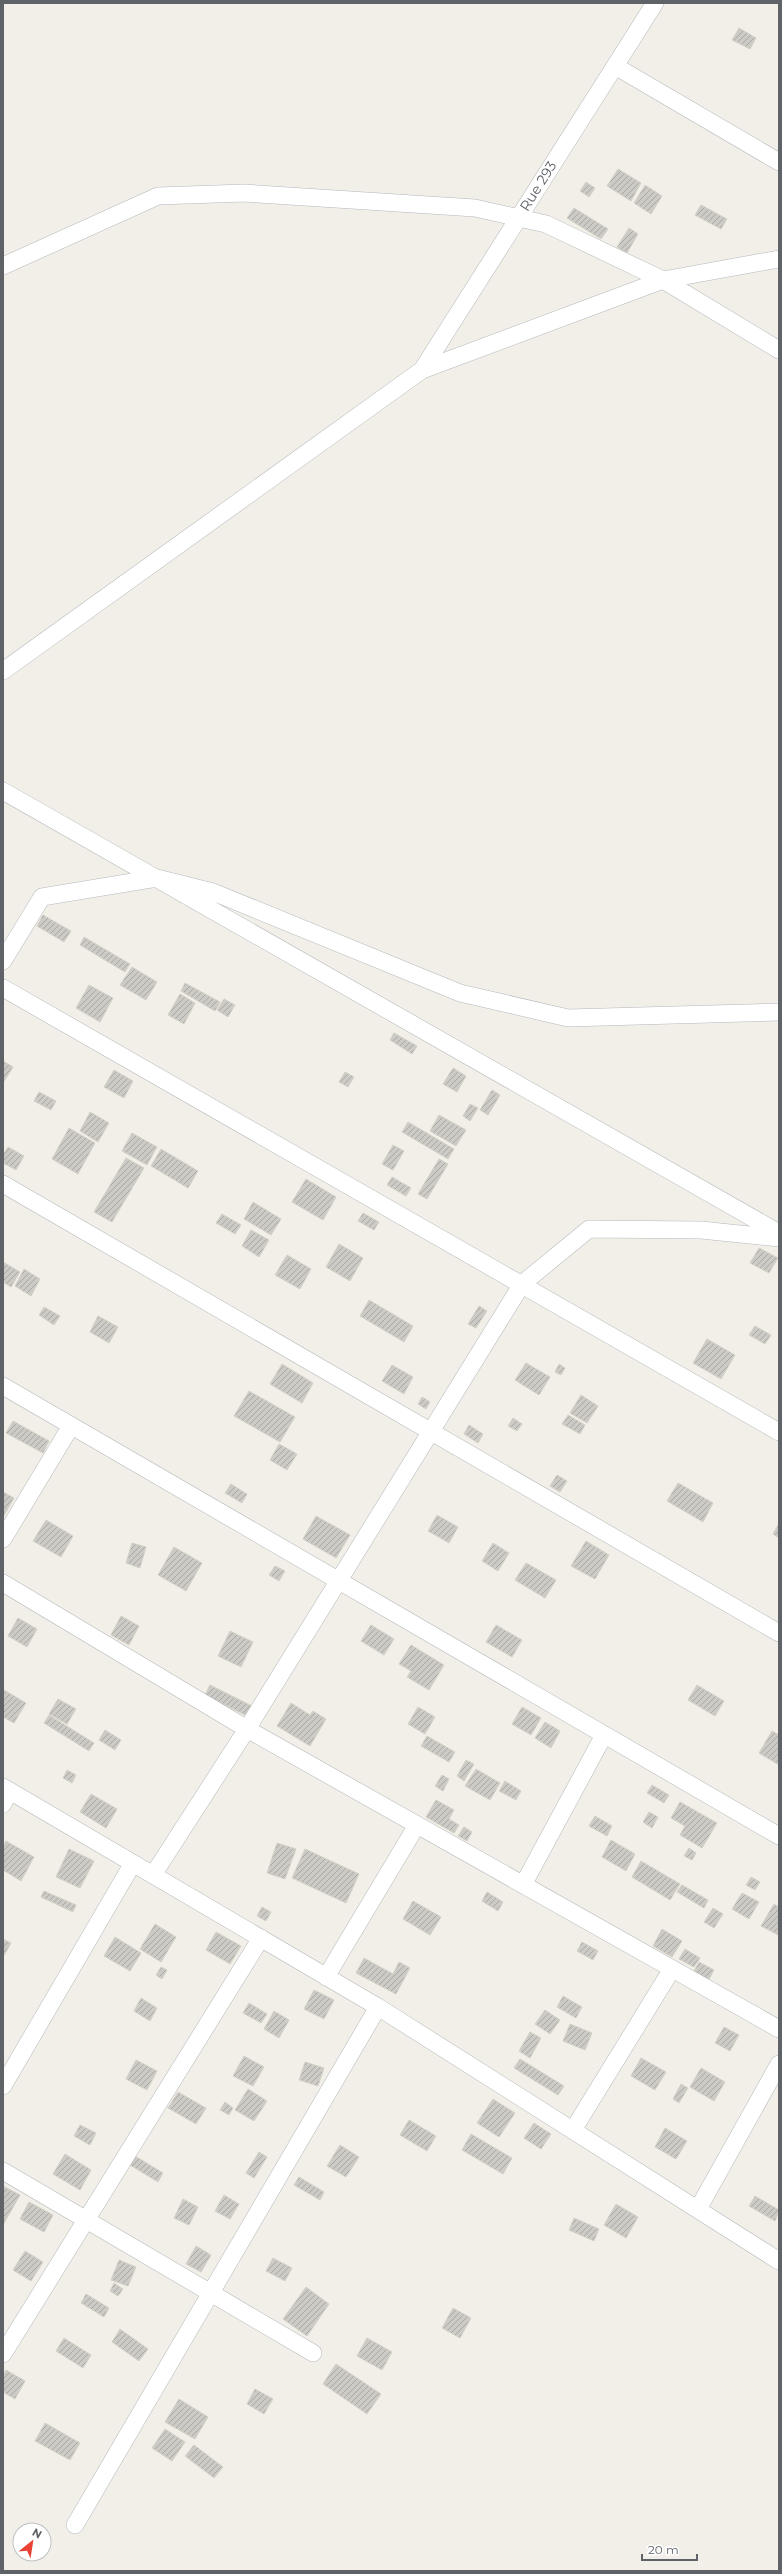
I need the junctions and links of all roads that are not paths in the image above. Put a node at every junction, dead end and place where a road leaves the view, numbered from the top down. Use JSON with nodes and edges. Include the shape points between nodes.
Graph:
{"nodes":[{"id":1,"x":655,"y":3,"type":"edge"},
{"id":2,"x":615,"y":66,"type":"junction"},
{"id":3,"x":779,"y":162,"type":"edge"},
{"id":4,"x":518,"y":218,"type":"junction"},
{"id":5,"x":779,"y":259,"type":"edge"},
{"id":6,"x":3,"y":266,"type":"edge"},
{"id":7,"x":663,"y":280,"type":"junction"},
{"id":8,"x":779,"y":350,"type":"edge"},
{"id":9,"x":422,"y":370,"type":"junction"},
{"id":10,"x":3,"y":671,"type":"edge"},
{"id":11,"x":3,"y":791,"type":"edge"},
{"id":12,"x":157,"y":878,"type":"junction"},
{"id":13,"x":3,"y":961,"type":"edge"},
{"id":14,"x":3,"y":988,"type":"edge"},
{"id":15,"x":779,"y":1012,"type":"edge"},
{"id":16,"x":3,"y":1184,"type":"edge"},
{"id":17,"x":779,"y":1232,"type":"edge"},
{"id":18,"x":779,"y":1238,"type":"edge"},
{"id":19,"x":522,"y":1284,"type":"junction"},
{"id":20,"x":3,"y":1386,"type":"edge"},
{"id":21,"x":71,"y":1426,"type":"junction"},
{"id":22,"x":431,"y":1432,"type":"junction"},
{"id":23,"x":779,"y":1432,"type":"edge"},
{"id":24,"x":3,"y":1540,"type":"edge"},
{"id":25,"x":338,"y":1581,"type":"junction"},
{"id":26,"x":3,"y":1583,"type":"edge"},
{"id":27,"x":779,"y":1633,"type":"edge"},
{"id":28,"x":247,"y":1729,"type":"junction"},
{"id":29,"x":604,"y":1735,"type":"junction"},
{"id":30,"x":5,"y":1794,"type":"edge"},
{"id":31,"x":416,"y":1825,"type":"junction"},
{"id":32,"x":779,"y":1836,"type":"edge"},
{"id":33,"x":133,"y":1863,"type":"junction"},
{"id":34,"x":153,"y":1875,"type":"junction"},
{"id":35,"x":523,"y":1885,"type":"junction"},
{"id":36,"x":260,"y":1938,"type":"junction"},
{"id":37,"x":672,"y":1969,"type":"junction"},
{"id":38,"x":326,"y":1976,"type":"junction"},
{"id":39,"x":378,"y":2007,"type":"junction"},
{"id":40,"x":779,"y":2029,"type":"edge"},
{"id":41,"x":779,"y":2064,"type":"edge"},
{"id":42,"x":3,"y":2086,"type":"edge"},
{"id":43,"x":573,"y":2130,"type":"junction"},
{"id":44,"x":3,"y":2172,"type":"edge"},
{"id":45,"x":698,"y":2209,"type":"junction"},
{"id":46,"x":86,"y":2220,"type":"junction"},
{"id":47,"x":779,"y":2261,"type":"edge"},
{"id":48,"x":210,"y":2293,"type":"junction"},
{"id":49,"x":313,"y":2353,"type":"dead end"},
{"id":50,"x":3,"y":2354,"type":"edge"},
{"id":51,"x":75,"y":2525,"type":"dead end"}],
"edges":[{"from":1,"to":2,"type":"street","name":"Rue 293"},
{"from":2,"to":3,"type":"street"},
{"from":2,"to":4,"type":"street","name":"Rue 293"},
{"from":4,"to":6,"type":"street","via":[[475,208],[260,194],[158,196]]},
{"from":4,"to":7,"type":"street","via":[[546,224]]},
{"from":4,"to":9,"type":"street","name":"Rue 293"},
{"from":5,"to":7,"type":"street"},
{"from":7,"to":8,"type":"street"},
{"from":7,"to":9,"type":"street"},
{"from":9,"to":10,"type":"street"},
{"from":11,"to":12,"type":"street"},
{"from":12,"to":13,"type":"street","via":[[42,897]]},
{"from":12,"to":15,"type":"street","via":[[213,892],[460,993],[568,1018]]},
{"from":12,"to":17,"type":"street"},
{"from":14,"to":19,"type":"street"},
{"from":16,"to":22,"type":"street"},
{"from":18,"to":19,"type":"street","via":[[701,1230],[589,1229]]},
{"from":19,"to":22,"type":"street"},
{"from":19,"to":23,"type":"street"},
{"from":20,"to":21,"type":"street"},
{"from":21,"to":24,"type":"street"},
{"from":21,"to":25,"type":"street"},
{"from":22,"to":25,"type":"street"},
{"from":22,"to":27,"type":"street"},
{"from":25,"to":28,"type":"street"},
{"from":25,"to":29,"type":"street"},
{"from":26,"to":28,"type":"street"},
{"from":28,"to":31,"type":"street"},
{"from":28,"to":34,"type":"street"},
{"from":29,"to":32,"type":"street"},
{"from":29,"to":35,"type":"street"},
{"from":30,"to":33,"type":"street"},
{"from":31,"to":35,"type":"street"},
{"from":31,"to":38,"type":"street"},
{"from":33,"to":34,"type":"street"},
{"from":33,"to":42,"type":"street"},
{"from":34,"to":36,"type":"street"},
{"from":35,"to":37,"type":"street"},
{"from":36,"to":38,"type":"street"},
{"from":36,"to":46,"type":"street"},
{"from":37,"to":40,"type":"street"},
{"from":37,"to":43,"type":"street"},
{"from":38,"to":39,"type":"street"},
{"from":39,"to":43,"type":"street"},
{"from":39,"to":48,"type":"street"},
{"from":41,"to":45,"type":"street"},
{"from":43,"to":45,"type":"street"},
{"from":44,"to":46,"type":"street"},
{"from":45,"to":47,"type":"street"},
{"from":46,"to":48,"type":"street"},
{"from":46,"to":50,"type":"street"},
{"from":48,"to":49,"type":"street"},
{"from":48,"to":51,"type":"street"}]}
